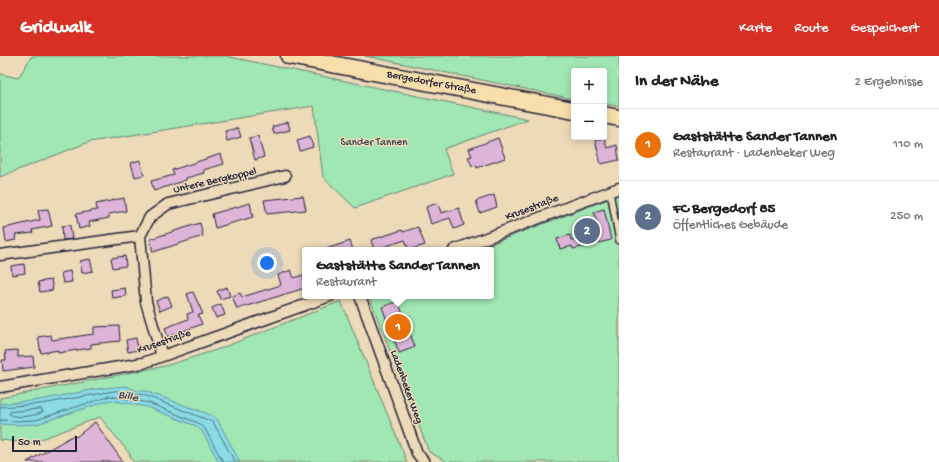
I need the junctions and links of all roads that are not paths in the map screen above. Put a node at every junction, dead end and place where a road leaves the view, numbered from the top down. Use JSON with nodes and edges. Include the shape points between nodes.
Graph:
{"nodes":[{"id":1,"x":289,"y":56,"type":"edge"},
{"id":2,"x":571,"y":109,"type":"edge"},
{"id":3,"x":607,"y":116,"type":"edge"},
{"id":4,"x":619,"y":118,"type":"edge"},
{"id":5,"x":286,"y":176,"type":"dead end"},
{"id":6,"x":614,"y":190,"type":"edge"},
{"id":7,"x":140,"y":236,"type":"junction"},
{"id":8,"x":619,"y":241,"type":"edge"},
{"id":9,"x":462,"y":247,"type":"edge"},
{"id":10,"x":0,"y":255,"type":"edge"},
{"id":11,"x":322,"y":299,"type":"edge"},
{"id":12,"x":361,"y":299,"type":"edge"},
{"id":13,"x":162,"y":356,"type":"junction"},
{"id":14,"x":0,"y":387,"type":"edge"},
{"id":15,"x":424,"y":462,"type":"edge"}],
"edges":[{"from":1,"to":2,"type":"main road","name":"Bergedorfer Straße"},
{"from":3,"to":4,"type":"main road"},
{"from":5,"to":7,"type":"street","name":"Untere Bergkoppel","via":[[168,204],[150,217]]},
{"from":6,"to":8,"type":"lane"},
{"from":6,"to":9,"type":"street","name":"Krusestraße"},
{"from":7,"to":10,"type":"street"},
{"from":7,"to":13,"type":"street","via":[[146,302]]},
{"from":11,"to":13,"type":"street","name":"Krusestraße"},
{"from":12,"to":15,"type":"street","name":"Ladenbeker Weg","via":[[417,453]]},
{"from":13,"to":14,"type":"street","name":"Krusestraße","via":[[143,363]]}]}
